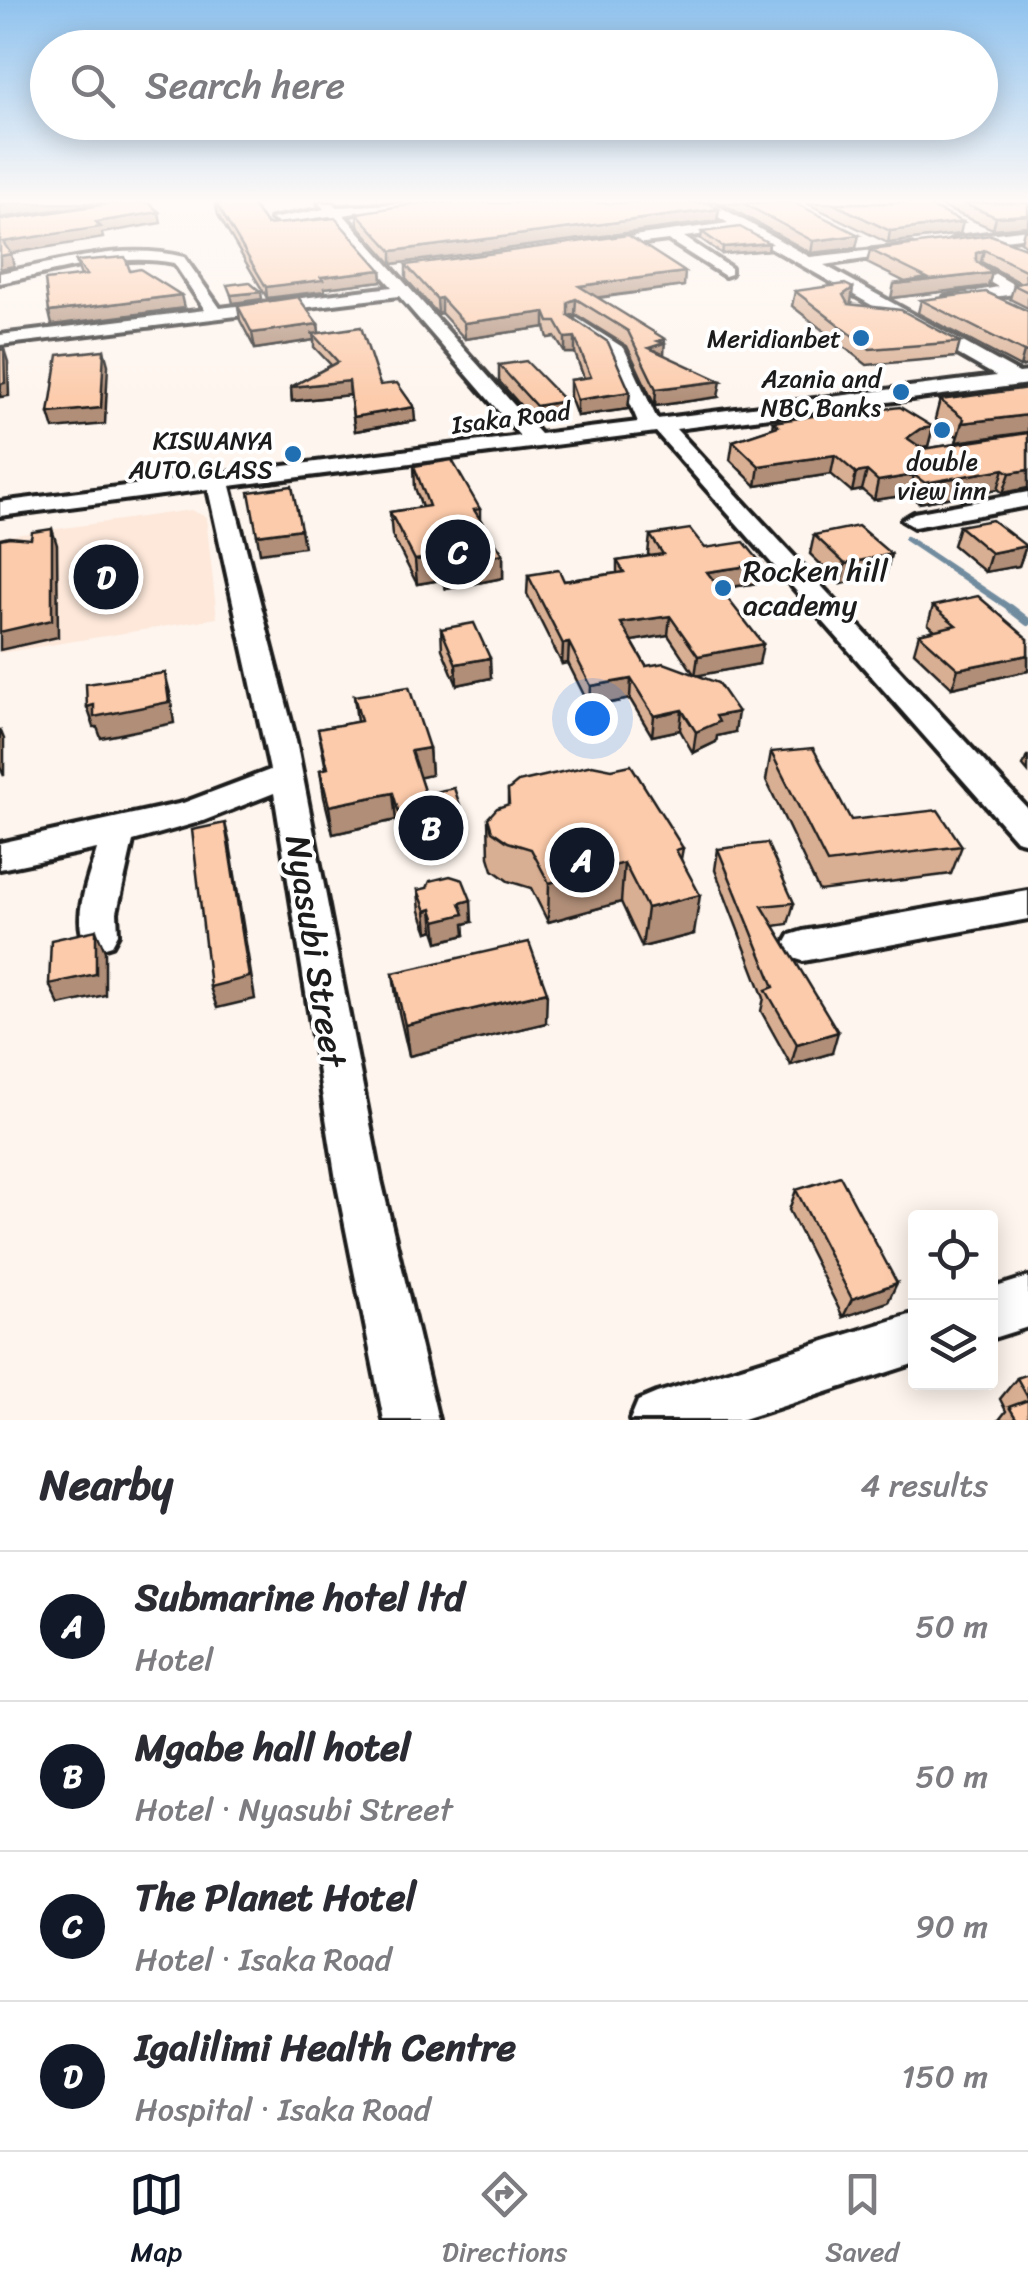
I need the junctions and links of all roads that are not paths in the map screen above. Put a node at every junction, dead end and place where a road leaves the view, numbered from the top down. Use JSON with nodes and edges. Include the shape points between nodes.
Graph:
{"nodes":[{"id":1,"x":52,"y":269,"type":"edge"},
{"id":2,"x":186,"y":269,"type":"edge"},
{"id":3,"x":392,"y":269,"type":"edge"},
{"id":4,"x":722,"y":269,"type":"edge"},
{"id":5,"x":823,"y":269,"type":"edge"},
{"id":6,"x":725,"y":271,"type":"dead end"},
{"id":7,"x":982,"y":271,"type":"edge"},
{"id":8,"x":830,"y":273,"type":"junction"},
{"id":9,"x":0,"y":278,"type":"edge"},
{"id":10,"x":812,"y":286,"type":"edge"},
{"id":11,"x":403,"y":290,"type":"junction"},
{"id":12,"x":986,"y":296,"type":"junction"},
{"id":13,"x":930,"y":303,"type":"edge"},
{"id":14,"x":905,"y":310,"type":"junction"},
{"id":15,"x":1014,"y":312,"type":"edge"},
{"id":16,"x":215,"y":313,"type":"junction"},
{"id":17,"x":859,"y":313,"type":"edge"},
{"id":18,"x":576,"y":323,"type":"edge"},
{"id":19,"x":0,"y":340,"type":"edge"},
{"id":20,"x":1021,"y":378,"type":"edge"},
{"id":21,"x":655,"y":426,"type":"junction"},
{"id":22,"x":537,"y":443,"type":"junction"},
{"id":23,"x":218,"y":482,"type":"junction"},
{"id":24,"x":1028,"y":500,"type":"edge"},
{"id":25,"x":0,"y":509,"type":"edge"},
{"id":26,"x":914,"y":520,"type":"dead end"},
{"id":27,"x":287,"y":776,"type":"junction"},
{"id":28,"x":1028,"y":831,"type":"edge"},
{"id":29,"x":118,"y":832,"type":"junction"},
{"id":30,"x":0,"y":856,"type":"edge"},
{"id":31,"x":1028,"y":905,"type":"edge"},
{"id":32,"x":99,"y":934,"type":"edge"},
{"id":33,"x":803,"y":946,"type":"dead end"},
{"id":34,"x":1028,"y":1302,"type":"edge"},
{"id":35,"x":998,"y":1311,"type":"edge"},
{"id":36,"x":908,"y":1341,"type":"edge"},
{"id":37,"x":412,"y":1420,"type":"edge"},
{"id":38,"x":657,"y":1420,"type":"edge"}],
"edges":[{"from":1,"to":9,"type":"street"},
{"from":2,"to":16,"type":"street"},
{"from":3,"to":11,"type":"street"},
{"from":4,"to":6,"type":"street"},
{"from":5,"to":8,"type":"street"},
{"from":7,"to":12,"type":"street","via":[[1013,289]]},
{"from":8,"to":10,"type":"street"},
{"from":8,"to":14,"type":"street"},
{"from":11,"to":16,"type":"street"},
{"from":11,"to":22,"type":"street"},
{"from":12,"to":13,"type":"street"},
{"from":12,"to":15,"type":"street"},
{"from":14,"to":17,"type":"street"},
{"from":14,"to":20,"type":"street"},
{"from":16,"to":19,"type":"street"},
{"from":18,"to":21,"type":"street","via":[[618,352]]},
{"from":20,"to":21,"type":"street","name":"Isaka Road"},
{"from":21,"to":22,"type":"street","name":"Isaka Road"},
{"from":21,"to":28,"type":"street"},
{"from":22,"to":23,"type":"street","name":"Isaka Road"},
{"from":23,"to":25,"type":"street","name":"Isaka Road"},
{"from":23,"to":27,"type":"street","name":"Nyasubi Street"},
{"from":24,"to":26,"type":"street"},
{"from":27,"to":29,"type":"street"},
{"from":27,"to":37,"type":"street","name":"Nyasubi Street","via":[[371,1255]]},
{"from":29,"to":30,"type":"street"},
{"from":29,"to":32,"type":"street"},
{"from":31,"to":33,"type":"street"},
{"from":34,"to":35,"type":"street"},
{"from":36,"to":38,"type":"street"}]}
